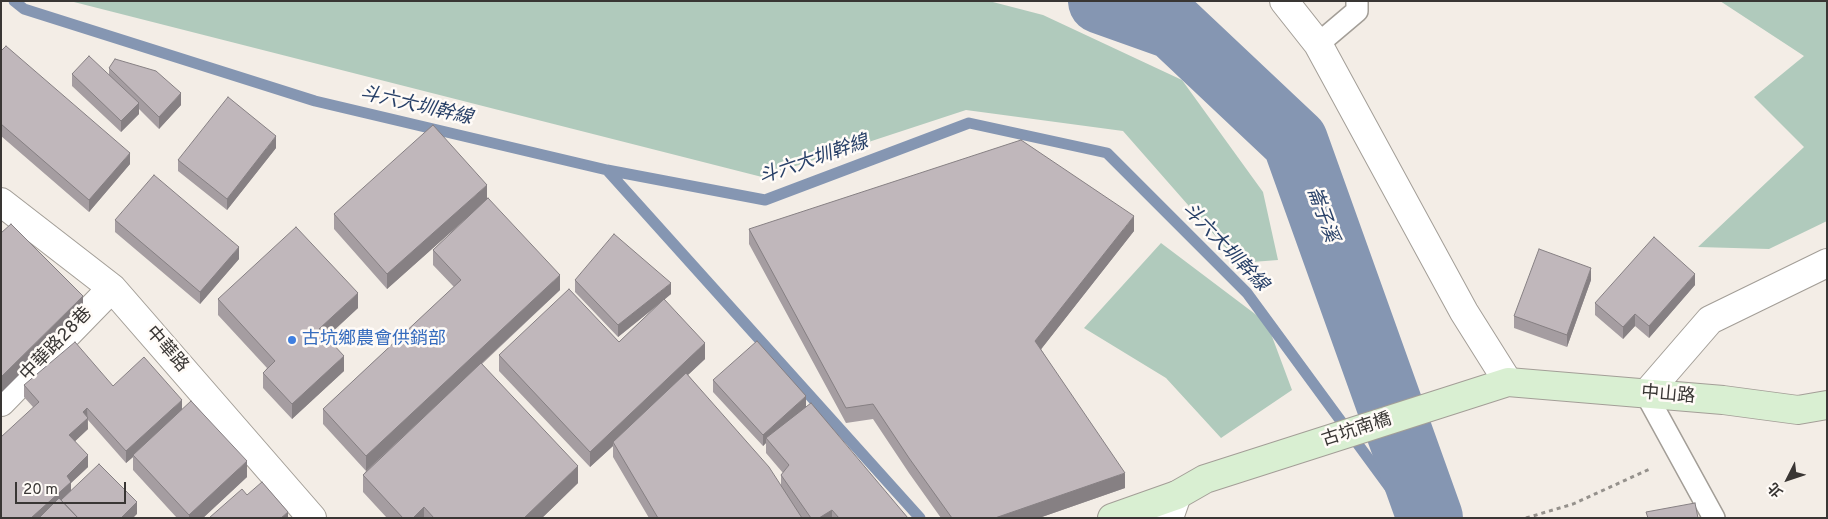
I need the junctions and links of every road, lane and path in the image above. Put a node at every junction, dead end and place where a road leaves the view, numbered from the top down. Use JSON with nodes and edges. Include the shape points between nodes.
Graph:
{"nodes":[{"id":1,"x":1284,"y":1,"type":"edge"},
{"id":2,"x":1357,"y":1,"type":"edge"},
{"id":3,"x":1318,"y":44,"type":"junction"},
{"id":4,"x":1,"y":202,"type":"edge"},
{"id":5,"x":1827,"y":263,"type":"edge"},
{"id":6,"x":112,"y":288,"type":"junction"},
{"id":7,"x":1508,"y":382,"type":"junction"},
{"id":8,"x":1646,"y":394,"type":"junction"},
{"id":9,"x":1,"y":402,"type":"edge"},
{"id":10,"x":1827,"y":404,"type":"edge"},
{"id":11,"x":1680,"y":455,"type":"junction"},
{"id":12,"x":1173,"y":506,"type":"edge"},
{"id":13,"x":312,"y":518,"type":"edge"},
{"id":14,"x":1112,"y":518,"type":"edge"},
{"id":15,"x":1526,"y":518,"type":"edge"},
{"id":16,"x":1714,"y":518,"type":"edge"}],
"edges":[{"from":1,"to":3,"type":"street"},
{"from":2,"to":3,"type":"lane","via":[[1357,11]]},
{"from":3,"to":7,"type":"street","via":[[1464,312]]},
{"from":4,"to":6,"type":"street","name":"中華路"},
{"from":5,"to":8,"type":"street","via":[[1710,320]]},
{"from":6,"to":9,"type":"street","name":"中華路28巷"},
{"from":6,"to":13,"type":"street","name":"中華路"},
{"from":7,"to":8,"type":"main road","name":"中山路"},
{"from":7,"to":12,"type":"main road","name":"古坑南橋","via":[[1206,479]]},
{"from":8,"to":10,"type":"main road","name":"中山路","via":[[1798,410]]},
{"from":8,"to":11,"type":"lane"},
{"from":11,"to":15,"type":"path","via":[[1573,504]]},
{"from":11,"to":16,"type":"lane"},
{"from":12,"to":14,"type":"main road"}]}
